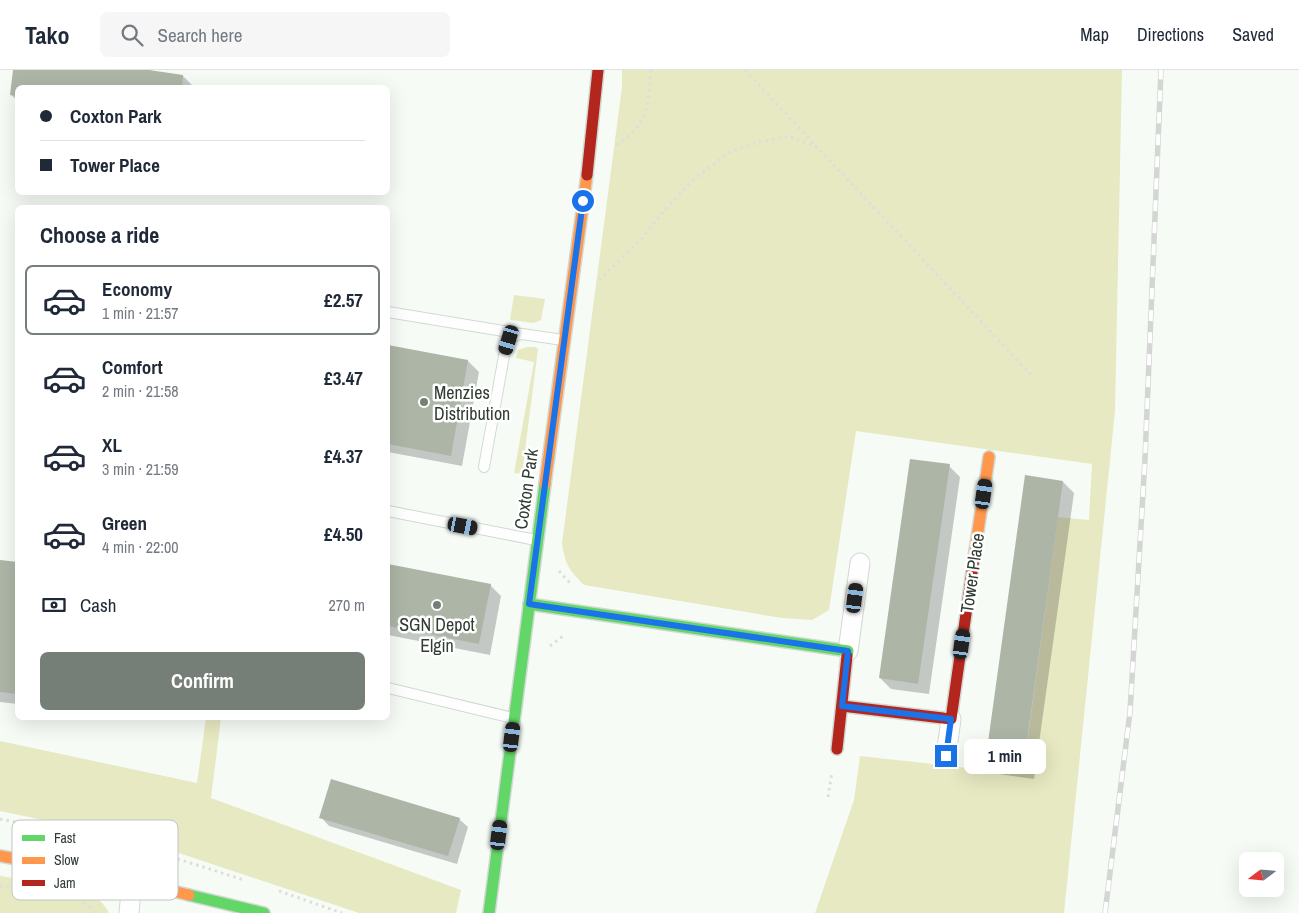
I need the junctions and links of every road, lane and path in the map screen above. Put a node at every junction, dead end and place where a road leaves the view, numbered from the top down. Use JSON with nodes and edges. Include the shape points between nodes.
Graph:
{"nodes":[{"id":1,"x":598,"y":70,"type":"edge"},
{"id":2,"x":651,"y":70,"type":"edge"},
{"id":3,"x":745,"y":70,"type":"edge"},
{"id":4,"x":817,"y":147,"type":"junction"},
{"id":5,"x":612,"y":149,"type":"dead end"},
{"id":6,"x":596,"y":283,"type":"dead end"},
{"id":7,"x":390,"y":312,"type":"edge"},
{"id":8,"x":522,"y":334,"type":"junction"},
{"id":9,"x":564,"y":340,"type":"junction"},
{"id":10,"x":1034,"y":378,"type":"dead end"},
{"id":11,"x":989,"y":457,"type":"dead end"},
{"id":12,"x":484,"y":467,"type":"dead end"},
{"id":13,"x":390,"y":512,"type":"edge"},
{"id":14,"x":537,"y":540,"type":"junction"},
{"id":15,"x":557,"y":564,"type":"dead end"},
{"id":16,"x":860,"y":564,"type":"dead end"},
{"id":17,"x":574,"y":587,"type":"dead end"},
{"id":18,"x":529,"y":604,"type":"junction"},
{"id":19,"x":567,"y":634,"type":"dead end"},
{"id":20,"x":548,"y":648,"type":"dead end"},
{"id":21,"x":848,"y":651,"type":"junction"},
{"id":22,"x":390,"y":688,"type":"edge"},
{"id":23,"x":842,"y":706,"type":"junction"},
{"id":24,"x":514,"y":718,"type":"junction"},
{"id":25,"x":951,"y":719,"type":"junction"},
{"id":26,"x":836,"y":749,"type":"dead end"},
{"id":27,"x":946,"y":756,"type":"dead end"},
{"id":28,"x":178,"y":859,"type":"edge"},
{"id":29,"x":250,"y":882,"type":"dead end"},
{"id":30,"x":276,"y":890,"type":"dead end"},
{"id":31,"x":178,"y":892,"type":"edge"},
{"id":32,"x":82,"y":900,"type":"edge"},
{"id":33,"x":130,"y":900,"type":"edge"},
{"id":34,"x":94,"y":913,"type":"edge"},
{"id":35,"x":129,"y":913,"type":"edge"},
{"id":36,"x":264,"y":913,"type":"edge"},
{"id":37,"x":342,"y":913,"type":"edge"},
{"id":38,"x":489,"y":913,"type":"edge"}],
"edges":[{"from":1,"to":9,"type":"street","name":"Coxton Park"},
{"from":2,"to":5,"type":"path","via":[[642,120]]},
{"from":3,"to":4,"type":"path"},
{"from":4,"to":6,"type":"path","via":[[788,136],[730,152],[693,180],[642,238]]},
{"from":4,"to":10,"type":"path"},
{"from":7,"to":8,"type":"lane"},
{"from":8,"to":9,"type":"lane"},
{"from":8,"to":12,"type":"lane","via":[[516,334],[509,340],[504,356]]},
{"from":9,"to":14,"type":"street","name":"Coxton Park"},
{"from":11,"to":25,"type":"street","name":"Tower Place"},
{"from":13,"to":14,"type":"lane"},
{"from":14,"to":18,"type":"street","name":"Coxton Park"},
{"from":15,"to":17,"type":"path"},
{"from":16,"to":21,"type":"street"},
{"from":18,"to":21,"type":"street"},
{"from":18,"to":24,"type":"street","name":"Coxton Park"},
{"from":19,"to":20,"type":"path"},
{"from":21,"to":23,"type":"street"},
{"from":22,"to":24,"type":"lane"},
{"from":23,"to":25,"type":"street"},
{"from":23,"to":26,"type":"street"},
{"from":24,"to":38,"type":"street","name":"Coxton Park"},
{"from":25,"to":27,"type":"street","name":"Tower Place"},
{"from":28,"to":29,"type":"path"},
{"from":30,"to":37,"type":"path"},
{"from":31,"to":36,"type":"street"},
{"from":32,"to":34,"type":"path"},
{"from":33,"to":35,"type":"street"}]}
